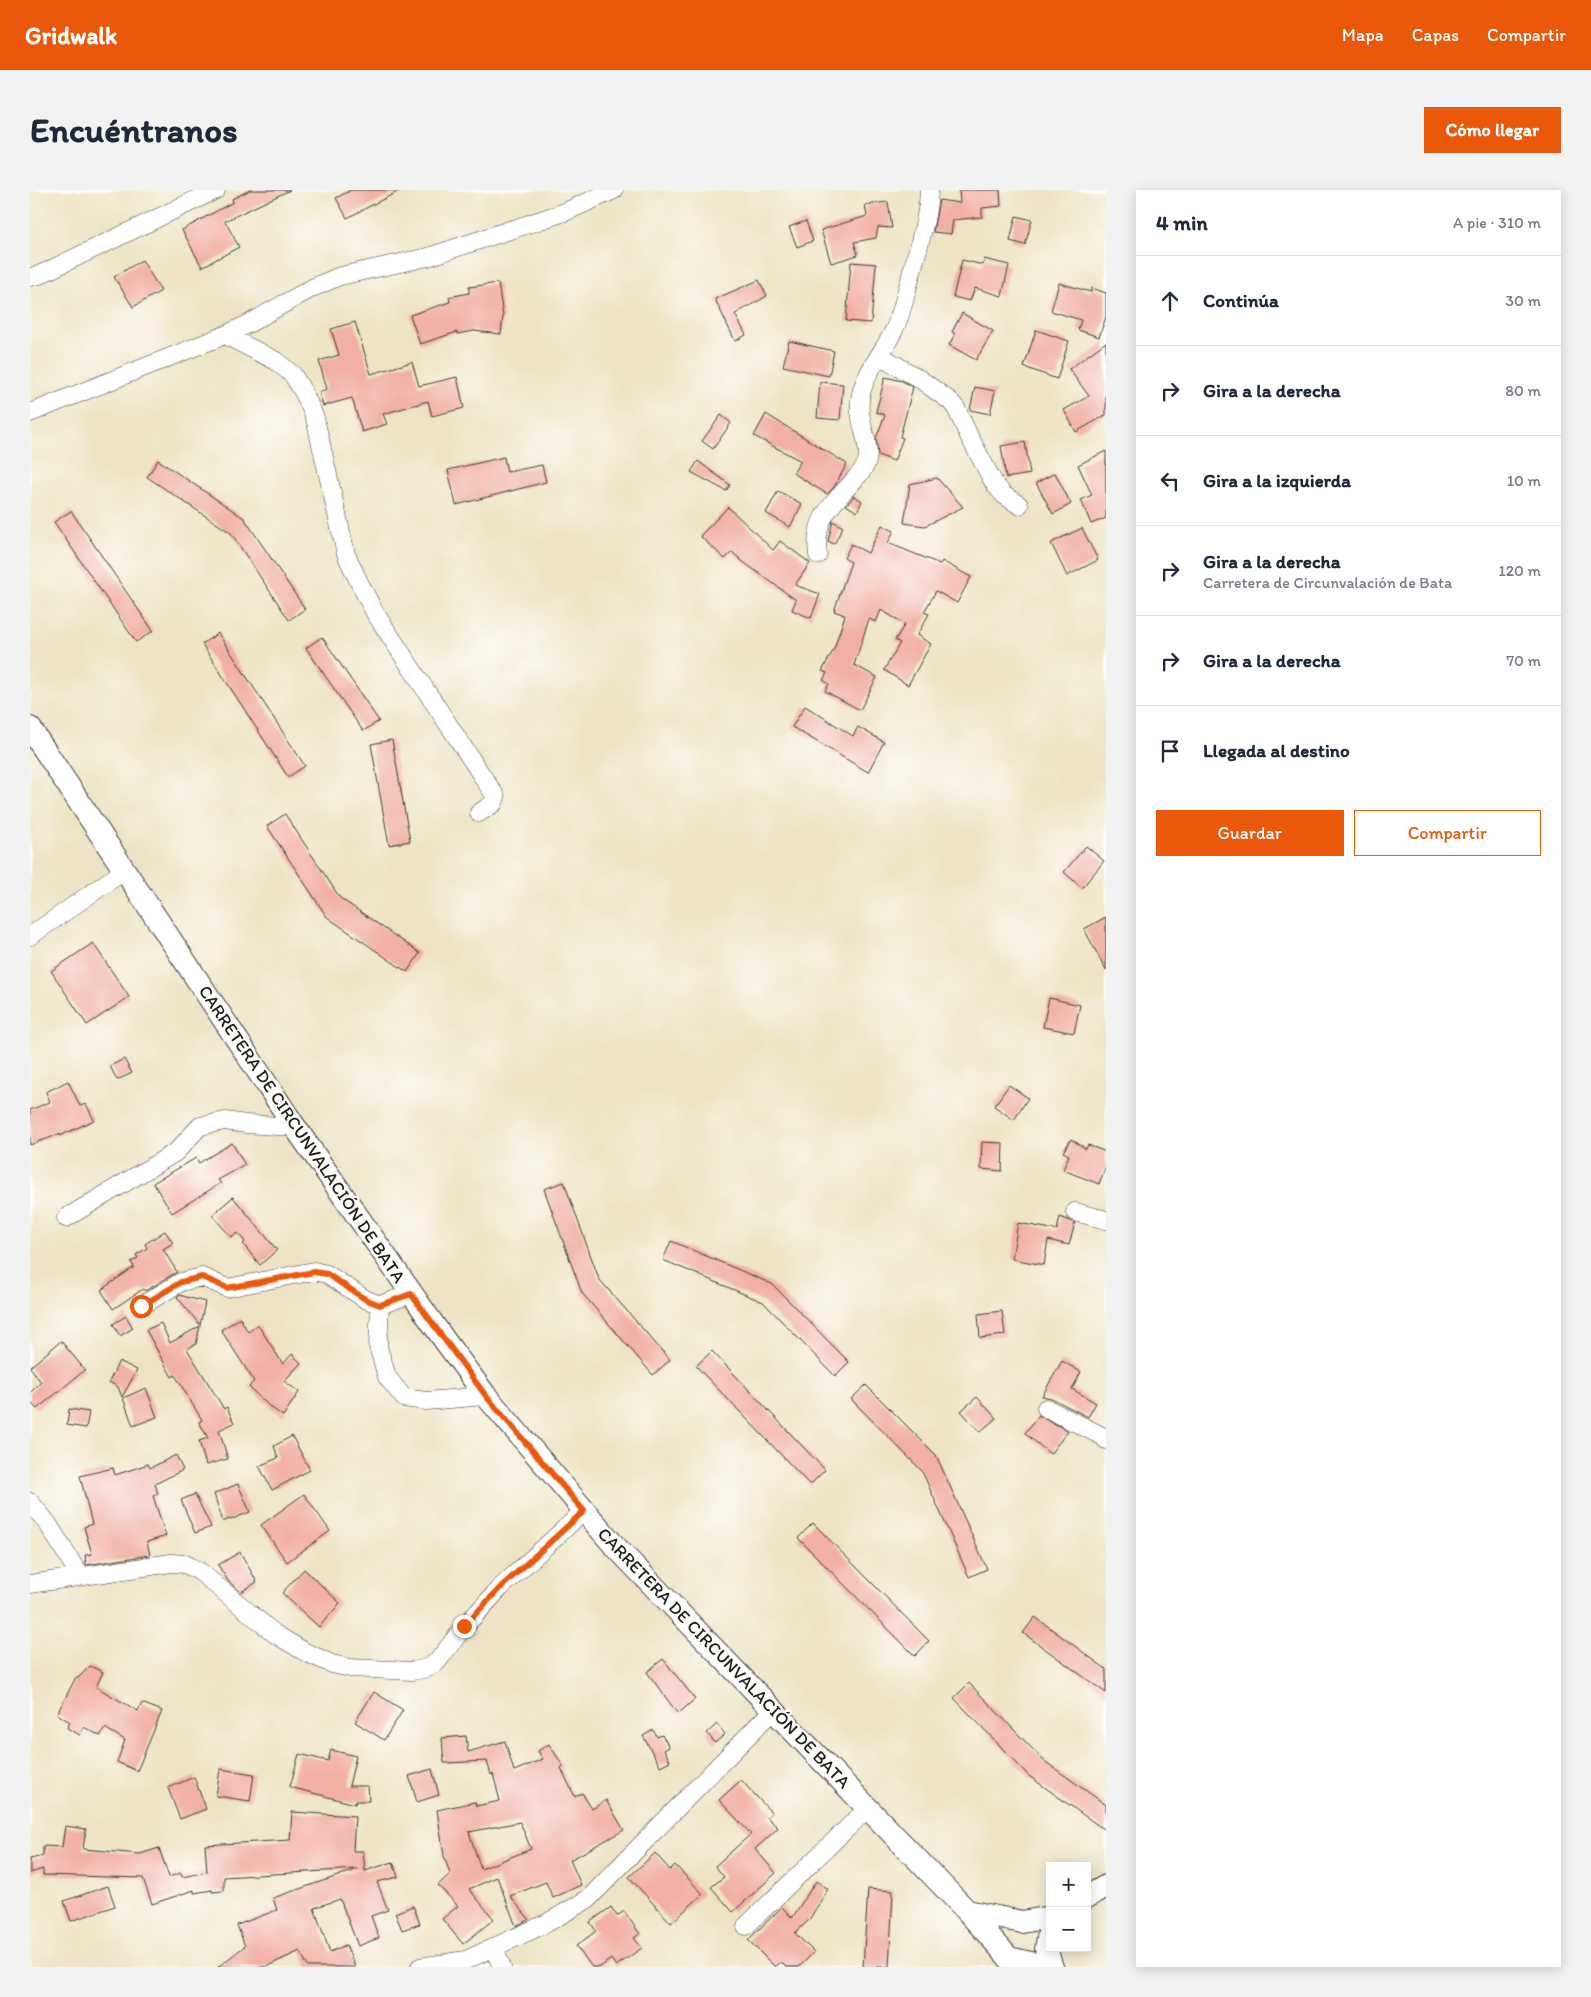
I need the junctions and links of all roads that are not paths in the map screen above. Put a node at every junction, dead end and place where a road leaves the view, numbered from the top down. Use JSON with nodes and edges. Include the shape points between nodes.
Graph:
{"nodes":[{"id":1,"x":216,"y":190,"type":"edge"},
{"id":2,"x":614,"y":190,"type":"edge"},
{"id":3,"x":929,"y":190,"type":"edge"},
{"id":4,"x":30,"y":277,"type":"edge"},
{"id":5,"x":225,"y":334,"type":"junction"},
{"id":6,"x":881,"y":356,"type":"junction"},
{"id":7,"x":30,"y":413,"type":"edge"},
{"id":8,"x":1019,"y":505,"type":"dead end"},
{"id":9,"x":818,"y":555,"type":"dead end"},
{"id":10,"x":30,"y":729,"type":"edge"},
{"id":11,"x":480,"y":813,"type":"dead end"},
{"id":12,"x":125,"y":870,"type":"junction"},
{"id":13,"x":30,"y":936,"type":"edge"},
{"id":14,"x":295,"y":1127,"type":"junction"},
{"id":15,"x":1075,"y":1212,"type":"dead end"},
{"id":16,"x":66,"y":1218,"type":"dead end"},
{"id":17,"x":1106,"y":1220,"type":"edge"},
{"id":18,"x":411,"y":1294,"type":"junction"},
{"id":19,"x":380,"y":1305,"type":"junction"},
{"id":20,"x":141,"y":1306,"type":"dead end"},
{"id":21,"x":486,"y":1396,"type":"junction"},
{"id":22,"x":1046,"y":1408,"type":"dead end"},
{"id":23,"x":1106,"y":1440,"type":"edge"},
{"id":24,"x":30,"y":1502,"type":"edge"},
{"id":25,"x":584,"y":1511,"type":"junction"},
{"id":26,"x":80,"y":1576,"type":"junction"},
{"id":27,"x":30,"y":1584,"type":"edge"},
{"id":28,"x":774,"y":1709,"type":"junction"},
{"id":29,"x":868,"y":1808,"type":"junction"},
{"id":30,"x":1106,"y":1886,"type":"edge"},
{"id":31,"x":1091,"y":1895,"type":"edge"},
{"id":32,"x":967,"y":1911,"type":"junction"},
{"id":33,"x":1046,"y":1918,"type":"edge"},
{"id":34,"x":746,"y":1926,"type":"dead end"},
{"id":35,"x":494,"y":1948,"type":"junction"},
{"id":36,"x":1047,"y":1952,"type":"edge"},
{"id":37,"x":1011,"y":1962,"type":"edge"},
{"id":38,"x":420,"y":1967,"type":"edge"},
{"id":39,"x":502,"y":1967,"type":"edge"},
{"id":40,"x":1038,"y":1967,"type":"edge"},
{"id":41,"x":1052,"y":1967,"type":"edge"}],
"edges":[{"from":1,"to":4,"type":"street"},
{"from":2,"to":5,"type":"street","via":[[565,212],[445,251],[340,276]]},
{"from":3,"to":6,"type":"street","via":[[921,238],[899,320]]},
{"from":5,"to":7,"type":"street"},
{"from":5,"to":11,"type":"street","via":[[276,361],[293,375],[305,395],[315,418],[346,554],[375,613],[496,797],[494,803]]},
{"from":6,"to":8,"type":"street","via":[[950,401],[995,485]]},
{"from":6,"to":9,"type":"street","via":[[865,380],[858,407],[868,451],[867,462],[827,510],[816,540]]},
{"from":10,"to":12,"type":"main road","name":"CARRETERA DE CIRCUNVALACIÓN DE BATA"},
{"from":12,"to":13,"type":"street"},
{"from":12,"to":14,"type":"main road","name":"CARRETERA DE CIRCUNVALACIÓN DE BATA"},
{"from":14,"to":16,"type":"street","via":[[225,1121],[200,1126],[176,1152]]},
{"from":14,"to":18,"type":"main road","name":"CARRETERA DE CIRCUNVALACIÓN DE BATA"},
{"from":15,"to":17,"type":"street"},
{"from":18,"to":19,"type":"street"},
{"from":18,"to":21,"type":"main road","name":"CARRETERA DE CIRCUNVALACIÓN DE BATA"},
{"from":19,"to":20,"type":"street","via":[[327,1274],[314,1272],[227,1288],[202,1277],[181,1282]]},
{"from":19,"to":21,"type":"street","via":[[378,1346],[387,1376],[404,1398],[426,1401]]},
{"from":21,"to":25,"type":"main road","name":"CARRETERA DE CIRCUNVALACIÓN DE BATA"},
{"from":22,"to":23,"type":"street"},
{"from":24,"to":26,"type":"street","via":[[48,1524]]},
{"from":25,"to":26,"type":"street","via":[[500,1588],[464,1626],[438,1662],[412,1671],[350,1668],[305,1652],[275,1634],[199,1571],[185,1564],[171,1563]]},
{"from":25,"to":28,"type":"main road","name":"CARRETERA DE CIRCUNVALACIÓN DE BATA"},
{"from":26,"to":27,"type":"street"},
{"from":28,"to":29,"type":"main road","name":"CARRETERA DE CIRCUNVALACIÓN DE BATA"},
{"from":28,"to":35,"type":"street","via":[[592,1896]]},
{"from":29,"to":32,"type":"main road","name":"CARRETERA DE CIRCUNVALACIÓN DE BATA"},
{"from":29,"to":34,"type":"street"},
{"from":30,"to":31,"type":"main road"},
{"from":32,"to":33,"type":"main road","via":[[1022,1922]]},
{"from":32,"to":37,"type":"main road","name":"CARRETERA DE CIRCUNVALACIÓN DE BATA"},
{"from":35,"to":38,"type":"street","via":[[466,1960]]},
{"from":35,"to":39,"type":"street"},
{"from":36,"to":41,"type":"main road"},
{"from":37,"to":40,"type":"main road","name":"CARRETERA DE CIRCUNVALACIÓN DE BATA"}]}
